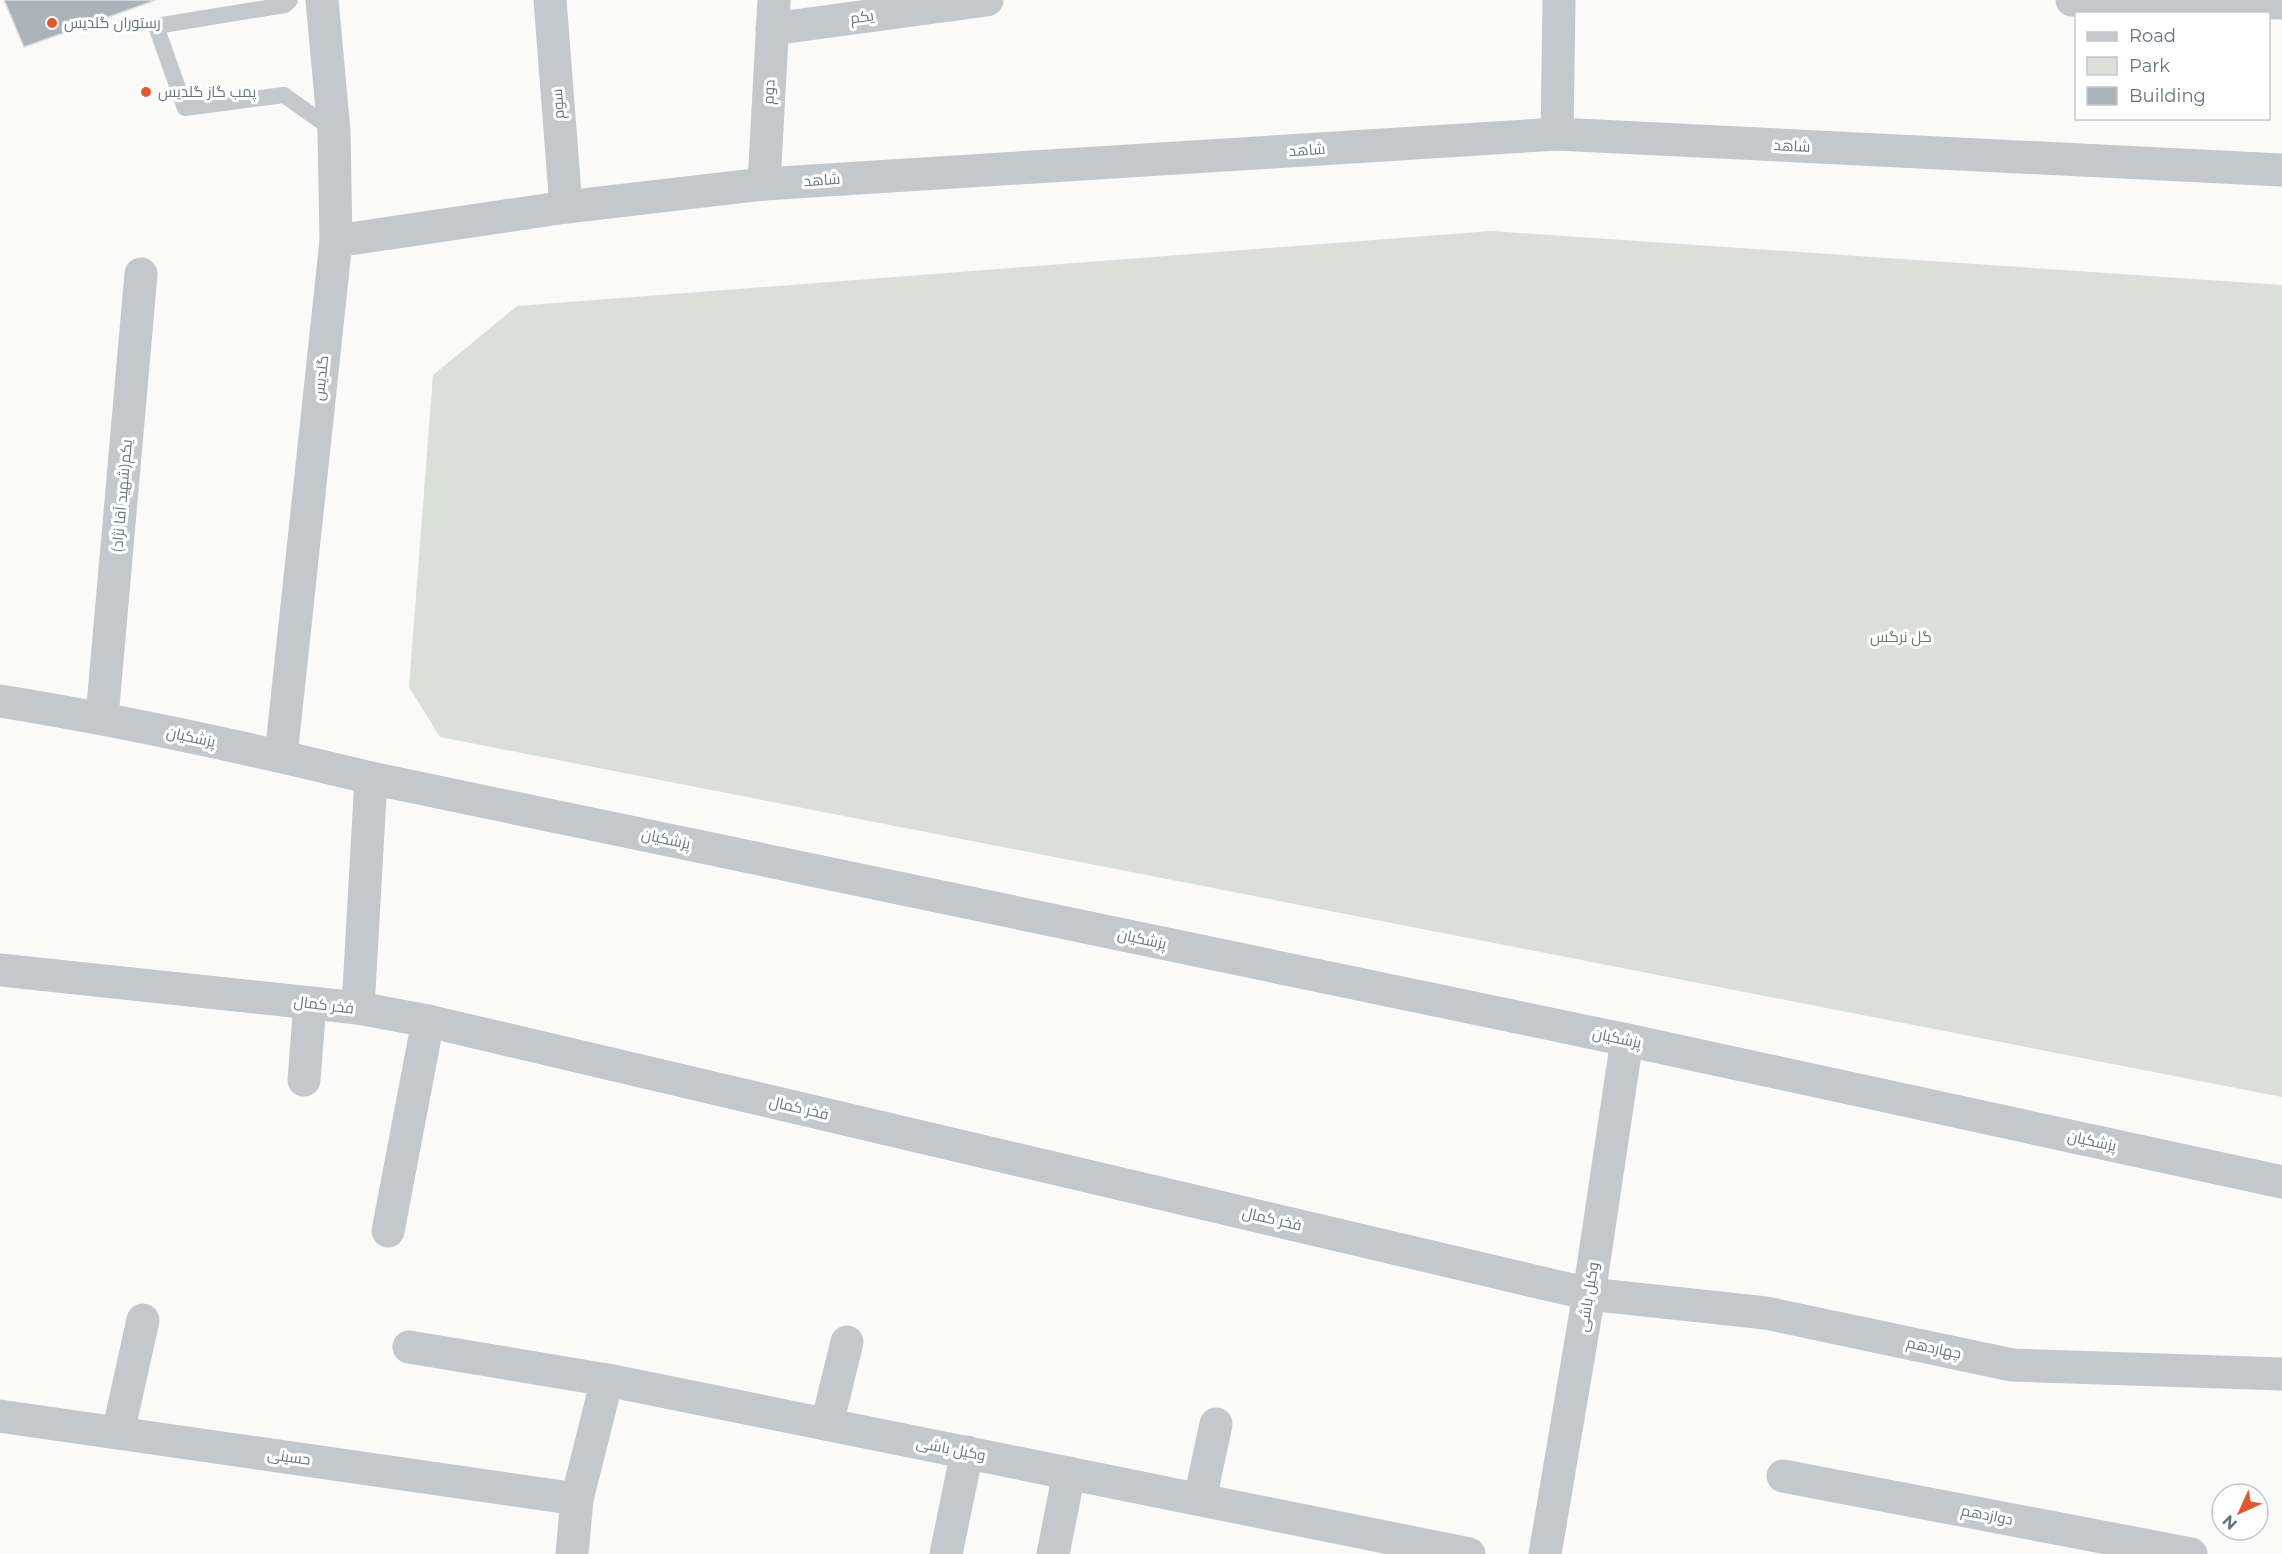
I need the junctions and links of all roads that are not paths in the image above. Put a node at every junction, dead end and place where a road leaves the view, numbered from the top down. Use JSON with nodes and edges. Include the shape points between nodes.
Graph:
{"nodes":[{"id":1,"x":290,"y":0,"type":"edge"},
{"id":2,"x":322,"y":0,"type":"edge"},
{"id":3,"x":550,"y":0,"type":"edge"},
{"id":4,"x":987,"y":0,"type":"edge"},
{"id":5,"x":1559,"y":0,"type":"edge"},
{"id":6,"x":2072,"y":0,"type":"edge"},
{"id":7,"x":2282,"y":3,"type":"edge"},
{"id":8,"x":773,"y":14,"type":"edge"},
{"id":9,"x":334,"y":131,"type":"junction"},
{"id":10,"x":1557,"y":134,"type":"junction"},
{"id":11,"x":2282,"y":170,"type":"edge"},
{"id":12,"x":764,"y":184,"type":"junction"},
{"id":13,"x":566,"y":207,"type":"junction"},
{"id":14,"x":336,"y":241,"type":"junction"},
{"id":15,"x":141,"y":274,"type":"dead end"},
{"id":16,"x":0,"y":701,"type":"edge"},
{"id":17,"x":102,"y":717,"type":"junction"},
{"id":18,"x":281,"y":756,"type":"junction"},
{"id":19,"x":371,"y":778,"type":"junction"},
{"id":20,"x":0,"y":970,"type":"edge"},
{"id":21,"x":310,"y":1003,"type":"junction"},
{"id":22,"x":358,"y":1008,"type":"junction"},
{"id":23,"x":429,"y":1021,"type":"junction"},
{"id":24,"x":1627,"y":1040,"type":"junction"},
{"id":25,"x":304,"y":1080,"type":"dead end"},
{"id":26,"x":2282,"y":1182,"type":"edge"},
{"id":27,"x":388,"y":1231,"type":"dead end"},
{"id":28,"x":1589,"y":1294,"type":"junction"},
{"id":29,"x":142,"y":1320,"type":"dead end"},
{"id":30,"x":847,"y":1342,"type":"dead end"},
{"id":31,"x":409,"y":1347,"type":"dead end"},
{"id":32,"x":2282,"y":1374,"type":"edge"},
{"id":33,"x":607,"y":1380,"type":"junction"},
{"id":34,"x":0,"y":1416,"type":"edge"},
{"id":35,"x":827,"y":1424,"type":"junction"},
{"id":36,"x":1216,"y":1424,"type":"dead end"},
{"id":37,"x":118,"y":1433,"type":"junction"},
{"id":38,"x":966,"y":1452,"type":"junction"},
{"id":39,"x":1069,"y":1473,"type":"junction"},
{"id":40,"x":1783,"y":1476,"type":"dead end"},
{"id":41,"x":577,"y":1499,"type":"junction"},
{"id":42,"x":1200,"y":1500,"type":"junction"},
{"id":43,"x":572,"y":1554,"type":"edge"},
{"id":44,"x":946,"y":1554,"type":"edge"},
{"id":45,"x":1053,"y":1554,"type":"edge"},
{"id":46,"x":1468,"y":1554,"type":"edge"},
{"id":47,"x":1545,"y":1554,"type":"edge"},
{"id":48,"x":2191,"y":1554,"type":"edge"}],
"edges":[{"from":1,"to":9,"type":"lane","via":[[156,26],[185,108],[284,94]]},
{"from":2,"to":9,"type":"street","name":"گلدیس"},
{"from":3,"to":13,"type":"street","name":"سوم"},
{"from":4,"to":8,"type":"street","name":"یکم"},
{"from":5,"to":10,"type":"street"},
{"from":6,"to":7,"type":"street"},
{"from":8,"to":12,"type":"street","name":"دوم"},
{"from":9,"to":14,"type":"street","name":"گلدیس"},
{"from":10,"to":11,"type":"street","name":"شاهد"},
{"from":10,"to":12,"type":"street","name":"شاهد"},
{"from":12,"to":13,"type":"street","name":"شاهد"},
{"from":13,"to":14,"type":"street","name":"شاهد"},
{"from":14,"to":18,"type":"street","name":"گلدیس"},
{"from":15,"to":17,"type":"street","name":"یکم(شهید آقا نژاد)"},
{"from":16,"to":17,"type":"street","name":"پزشکیان"},
{"from":17,"to":18,"type":"street","name":"پزشکیان"},
{"from":18,"to":19,"type":"street","name":"پزشکیان"},
{"from":19,"to":22,"type":"street"},
{"from":19,"to":24,"type":"street","name":"پزشکیان"},
{"from":20,"to":21,"type":"street","name":"فخر کمال"},
{"from":21,"to":22,"type":"street","name":"فخر کمال"},
{"from":21,"to":25,"type":"street"},
{"from":22,"to":23,"type":"street","name":"فخر کمال"},
{"from":23,"to":27,"type":"street"},
{"from":23,"to":28,"type":"street","name":"فخر کمال"},
{"from":24,"to":26,"type":"street","name":"پزشکیان"},
{"from":24,"to":28,"type":"street","name":"وکیل باشی"},
{"from":28,"to":32,"type":"street","name":"چهاردهم","via":[[1766,1313],[2012,1365]]},
{"from":28,"to":47,"type":"street","name":"وکیل باشی"},
{"from":29,"to":37,"type":"street"},
{"from":30,"to":35,"type":"street"},
{"from":31,"to":33,"type":"street","name":"وکیل باشی"},
{"from":33,"to":35,"type":"street","name":"وکیل باشی"},
{"from":33,"to":41,"type":"street"},
{"from":34,"to":37,"type":"street","name":"حسینی"},
{"from":35,"to":38,"type":"street","name":"وکیل باشی"},
{"from":36,"to":42,"type":"street"},
{"from":37,"to":41,"type":"street","name":"حسینی"},
{"from":38,"to":39,"type":"street","name":"وکیل باشی"},
{"from":38,"to":44,"type":"street"},
{"from":39,"to":42,"type":"street","name":"وکیل باشی"},
{"from":39,"to":45,"type":"street"},
{"from":40,"to":48,"type":"street","name":"دوازدهم"},
{"from":41,"to":43,"type":"street"},
{"from":42,"to":46,"type":"street","name":"وکیل باشی"}]}
